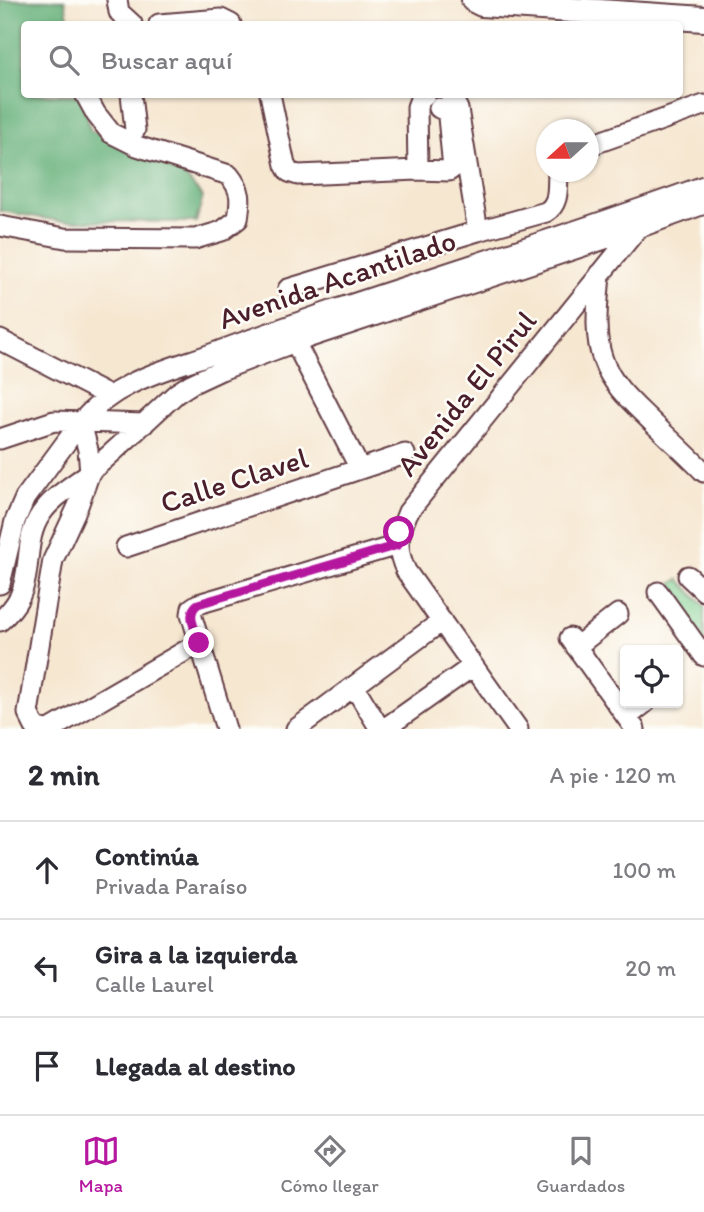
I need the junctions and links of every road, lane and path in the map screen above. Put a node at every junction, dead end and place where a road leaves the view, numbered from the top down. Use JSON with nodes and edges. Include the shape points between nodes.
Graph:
{"nodes":[{"id":1,"x":117,"y":0,"type":"edge"},
{"id":2,"x":474,"y":0,"type":"edge"},
{"id":3,"x":704,"y":19,"type":"edge"},
{"id":4,"x":129,"y":21,"type":"edge"},
{"id":5,"x":87,"y":98,"type":"edge"},
{"id":6,"x":131,"y":98,"type":"edge"},
{"id":7,"x":271,"y":98,"type":"edge"},
{"id":8,"x":439,"y":99,"type":"edge"},
{"id":9,"x":704,"y":105,"type":"edge"},
{"id":10,"x":135,"y":130,"type":"dead end"},
{"id":11,"x":599,"y":142,"type":"edge"},
{"id":12,"x":418,"y":170,"type":"junction"},
{"id":13,"x":557,"y":182,"type":"edge"},
{"id":14,"x":704,"y":186,"type":"edge"},
{"id":15,"x":704,"y":204,"type":"edge"},
{"id":16,"x":635,"y":220,"type":"junction"},
{"id":17,"x":0,"y":226,"type":"edge"},
{"id":18,"x":478,"y":231,"type":"junction"},
{"id":19,"x":384,"y":260,"type":"junction"},
{"id":20,"x":600,"y":274,"type":"junction"},
{"id":21,"x":288,"y":289,"type":"dead end"},
{"id":22,"x":393,"y":291,"type":"junction"},
{"id":23,"x":0,"y":340,"type":"edge"},
{"id":24,"x":295,"y":342,"type":"junction"},
{"id":25,"x":109,"y":396,"type":"junction"},
{"id":26,"x":81,"y":422,"type":"junction"},
{"id":27,"x":144,"y":424,"type":"junction"},
{"id":28,"x":0,"y":439,"type":"edge"},
{"id":29,"x":404,"y":454,"type":"dead end"},
{"id":30,"x":360,"y":469,"type":"junction"},
{"id":31,"x":90,"y":472,"type":"junction"},
{"id":32,"x":704,"y":472,"type":"edge"},
{"id":33,"x":398,"y":545,"type":"junction"},
{"id":34,"x":126,"y":547,"type":"dead end"},
{"id":35,"x":688,"y":576,"type":"dead end"},
{"id":36,"x":0,"y":584,"type":"edge"},
{"id":37,"x":704,"y":591,"type":"edge"},
{"id":38,"x":658,"y":592,"type":"dead end"},
{"id":39,"x":618,"y":614,"type":"dead end"},
{"id":40,"x":0,"y":621,"type":"edge"},
{"id":41,"x":442,"y":621,"type":"junction"},
{"id":42,"x":199,"y":643,"type":"junction"},
{"id":43,"x":704,"y":656,"type":"edge"},
{"id":44,"x":473,"y":666,"type":"junction"},
{"id":45,"x":354,"y":686,"type":"junction"},
{"id":46,"x":642,"y":708,"type":"edge"},
{"id":47,"x":631,"y":723,"type":"edge"},
{"id":48,"x":42,"y":729,"type":"edge"},
{"id":49,"x":51,"y":729,"type":"edge"},
{"id":50,"x":226,"y":729,"type":"edge"},
{"id":51,"x":296,"y":729,"type":"edge"},
{"id":52,"x":382,"y":729,"type":"edge"},
{"id":53,"x":519,"y":729,"type":"edge"}],
"edges":[{"from":1,"to":4,"type":"street","via":[[119,12]]},
{"from":2,"to":3,"type":"main road"},
{"from":5,"to":17,"type":"street","via":[[111,133],[137,146],[229,175],[241,199],[238,219],[222,231],[195,239],[65,237]]},
{"from":6,"to":10,"type":"street"},
{"from":7,"to":12,"type":"street","via":[[289,172]]},
{"from":8,"to":12,"type":"street","via":[[420,99],[417,107]]},
{"from":8,"to":12,"type":"street","via":[[448,117],[453,168]]},
{"from":8,"to":18,"type":"street","via":[[458,109]]},
{"from":9,"to":11,"type":"street"},
{"from":13,"to":18,"type":"street","via":[[553,208]]},
{"from":14,"to":16,"type":"street","name":"Avenida Acantilado"},
{"from":15,"to":16,"type":"street","name":"Avenida Acantilado"},
{"from":16,"to":20,"type":"street","name":"Avenida El Pirul"},
{"from":16,"to":22,"type":"street","name":"Avenida Acantilado"},
{"from":16,"to":24,"type":"street","name":"Avenida Acantilado"},
{"from":18,"to":19,"type":"street"},
{"from":19,"to":21,"type":"street"},
{"from":19,"to":22,"type":"street"},
{"from":20,"to":32,"type":"street","via":[[597,330],[609,374]]},
{"from":20,"to":33,"type":"street","name":"Avenida El Pirul","via":[[408,512]]},
{"from":22,"to":25,"type":"street","name":"Avenida Acantilado","via":[[140,378]]},
{"from":23,"to":25,"type":"street"},
{"from":24,"to":27,"type":"street","name":"Avenida Acantilado","via":[[191,384]]},
{"from":24,"to":30,"type":"street","name":"Calle Clavel"},
{"from":25,"to":26,"type":"street","name":"Avenida Acantilado"},
{"from":26,"to":27,"type":"street"},
{"from":26,"to":28,"type":"street","via":[[54,421]]},
{"from":26,"to":31,"type":"street"},
{"from":26,"to":36,"type":"street","name":"Avenida Acantilado","via":[[25,498]]},
{"from":27,"to":31,"type":"street","name":"Avenida Acantilado"},
{"from":29,"to":30,"type":"street","name":"Calle Clavel"},
{"from":30,"to":34,"type":"street","name":"Calle Clavel"},
{"from":31,"to":40,"type":"street","name":"Avenida Acantilado","via":[[40,515],[20,595]]},
{"from":31,"to":48,"type":"street","via":[[53,560],[28,713],[35,727]]},
{"from":33,"to":41,"type":"street","via":[[406,571]]},
{"from":33,"to":42,"type":"street","via":[[198,604],[191,614]]},
{"from":35,"to":37,"type":"street"},
{"from":38,"to":43,"type":"street"},
{"from":39,"to":47,"type":"street","via":[[573,642]]},
{"from":41,"to":44,"type":"street"},
{"from":41,"to":45,"type":"street"},
{"from":42,"to":49,"type":"street"},
{"from":42,"to":50,"type":"street"},
{"from":44,"to":52,"type":"street"},
{"from":44,"to":53,"type":"street"},
{"from":45,"to":51,"type":"street"},
{"from":45,"to":52,"type":"street"},
{"from":46,"to":47,"type":"street"}]}
